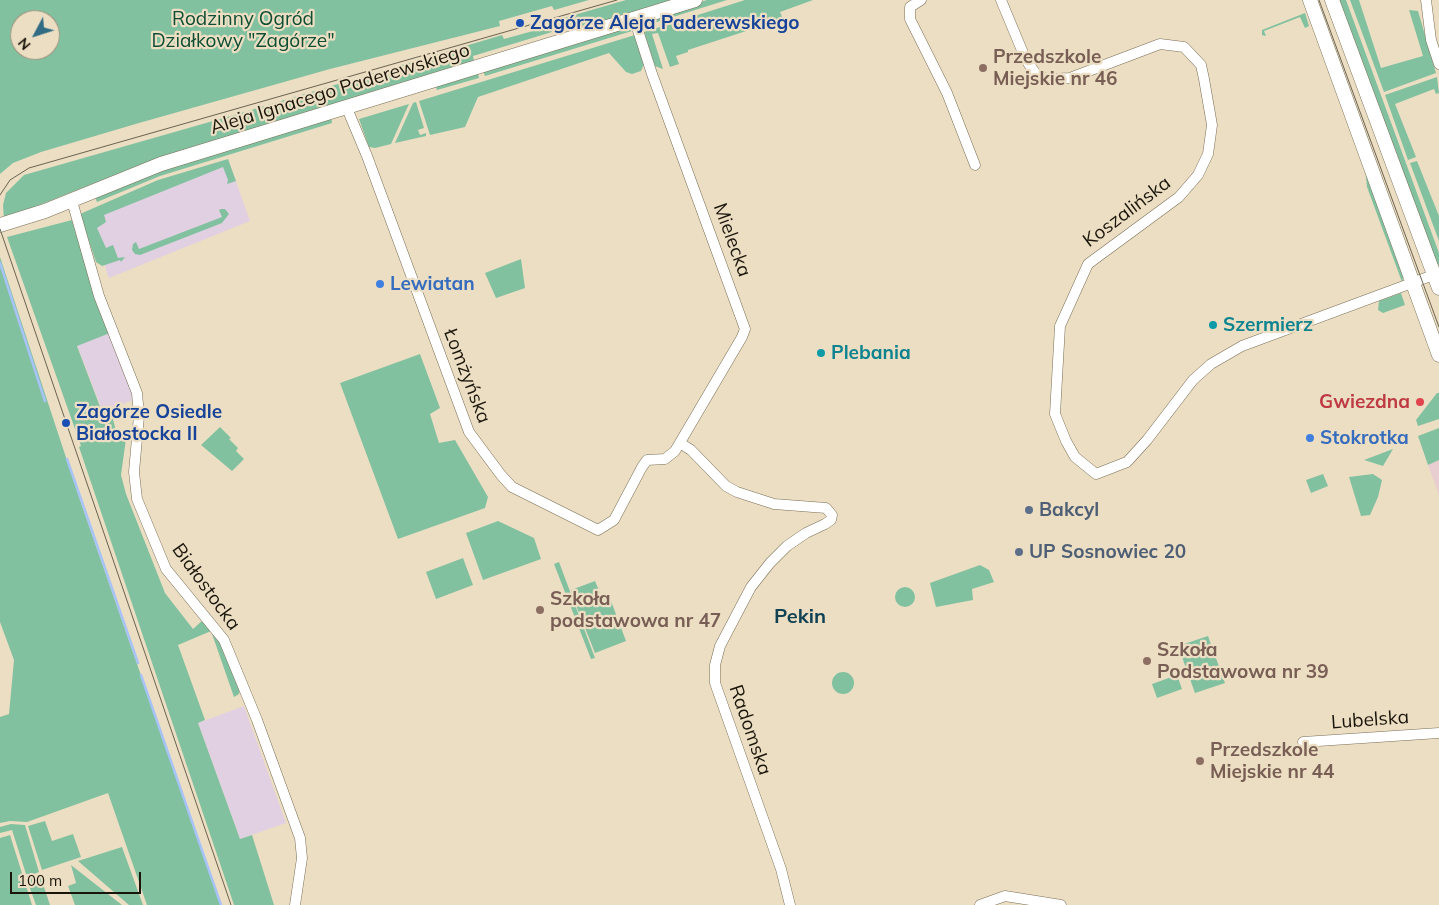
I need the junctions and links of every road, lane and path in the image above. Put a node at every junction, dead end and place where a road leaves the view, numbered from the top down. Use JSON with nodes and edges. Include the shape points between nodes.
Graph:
{"nodes":[{"id":1,"x":695,"y":0,"type":"edge"},
{"id":2,"x":921,"y":0,"type":"edge"},
{"id":3,"x":1001,"y":0,"type":"edge"},
{"id":4,"x":1310,"y":0,"type":"edge"},
{"id":5,"x":1332,"y":0,"type":"edge"},
{"id":6,"x":1426,"y":0,"type":"edge"},
{"id":7,"x":634,"y":18,"type":"junction"},
{"id":8,"x":1439,"y":64,"type":"edge"},
{"id":9,"x":346,"y":106,"type":"junction"},
{"id":10,"x":975,"y":165,"type":"dead end"},
{"id":11,"x":72,"y":201,"type":"junction"},
{"id":12,"x":0,"y":225,"type":"edge"},
{"id":13,"x":1437,"y":279,"type":"edge"},
{"id":14,"x":1413,"y":284,"type":"junction"},
{"id":15,"x":1439,"y":355,"type":"edge"},
{"id":16,"x":680,"y":443,"type":"junction"},
{"id":17,"x":665,"y":459,"type":"joint"},
{"id":18,"x":1439,"y":733,"type":"edge"},
{"id":19,"x":1303,"y":742,"type":"dead end"},
{"id":20,"x":295,"y":905,"type":"edge"},
{"id":21,"x":790,"y":905,"type":"edge"},
{"id":22,"x":980,"y":905,"type":"edge"},
{"id":23,"x":1061,"y":905,"type":"edge"}],
"edges":[{"from":1,"to":7,"type":"street","name":"Aleja Ignacego Paderewskiego"},
{"from":2,"to":10,"type":"street","via":[[910,7],[910,19],[947,93]]},
{"from":3,"to":14,"type":"street","name":"Koszalińska","via":[[1026,60],[1036,74],[1046,79],[1070,78],[1150,47],[1171,44],[1184,47],[1200,65],[1208,96],[1212,125],[1208,154],[1198,175],[1179,197],[1088,264],[1060,326],[1055,414],[1075,457],[1096,474],[1127,462],[1148,440],[1193,380],[1211,364],[1242,346]]},
{"from":4,"to":14,"type":"street"},
{"from":5,"to":13,"type":"street"},
{"from":6,"to":8,"type":"street","via":[[1431,40]]},
{"from":7,"to":9,"type":"street","name":"Aleja Ignacego Paderewskiego"},
{"from":7,"to":16,"type":"street","name":"Mielecka","via":[[745,329]]},
{"from":9,"to":11,"type":"street","name":"Aleja Ignacego Paderewskiego","via":[[161,164]]},
{"from":9,"to":17,"type":"street","name":"Łomżyńska","via":[[463,421],[505,480],[523,494],[598,530],[614,520],[647,460]]},
{"from":11,"to":12,"type":"street","name":"Aleja Ignacego Paderewskiego"},
{"from":11,"to":20,"type":"street","name":"Białostocka","via":[[100,296],[137,393],[139,416],[134,478],[137,499],[166,568],[224,640],[257,720],[300,838],[302,858]]},
{"from":13,"to":14,"type":"street","name":"Koszalińska"},
{"from":14,"to":15,"type":"street"},
{"from":16,"to":17,"type":"street","name":"Mielecka"},
{"from":16,"to":21,"type":"street","name":"Radomska","via":[[726,486],[737,492],[774,504],[826,508],[832,515],[831,520],[806,533],[770,563],[736,612],[717,653],[715,665],[715,683],[781,869]]},
{"from":18,"to":19,"type":"street","name":"Lubelska"},
{"from":22,"to":23,"type":"street","via":[[1005,896]]}]}
